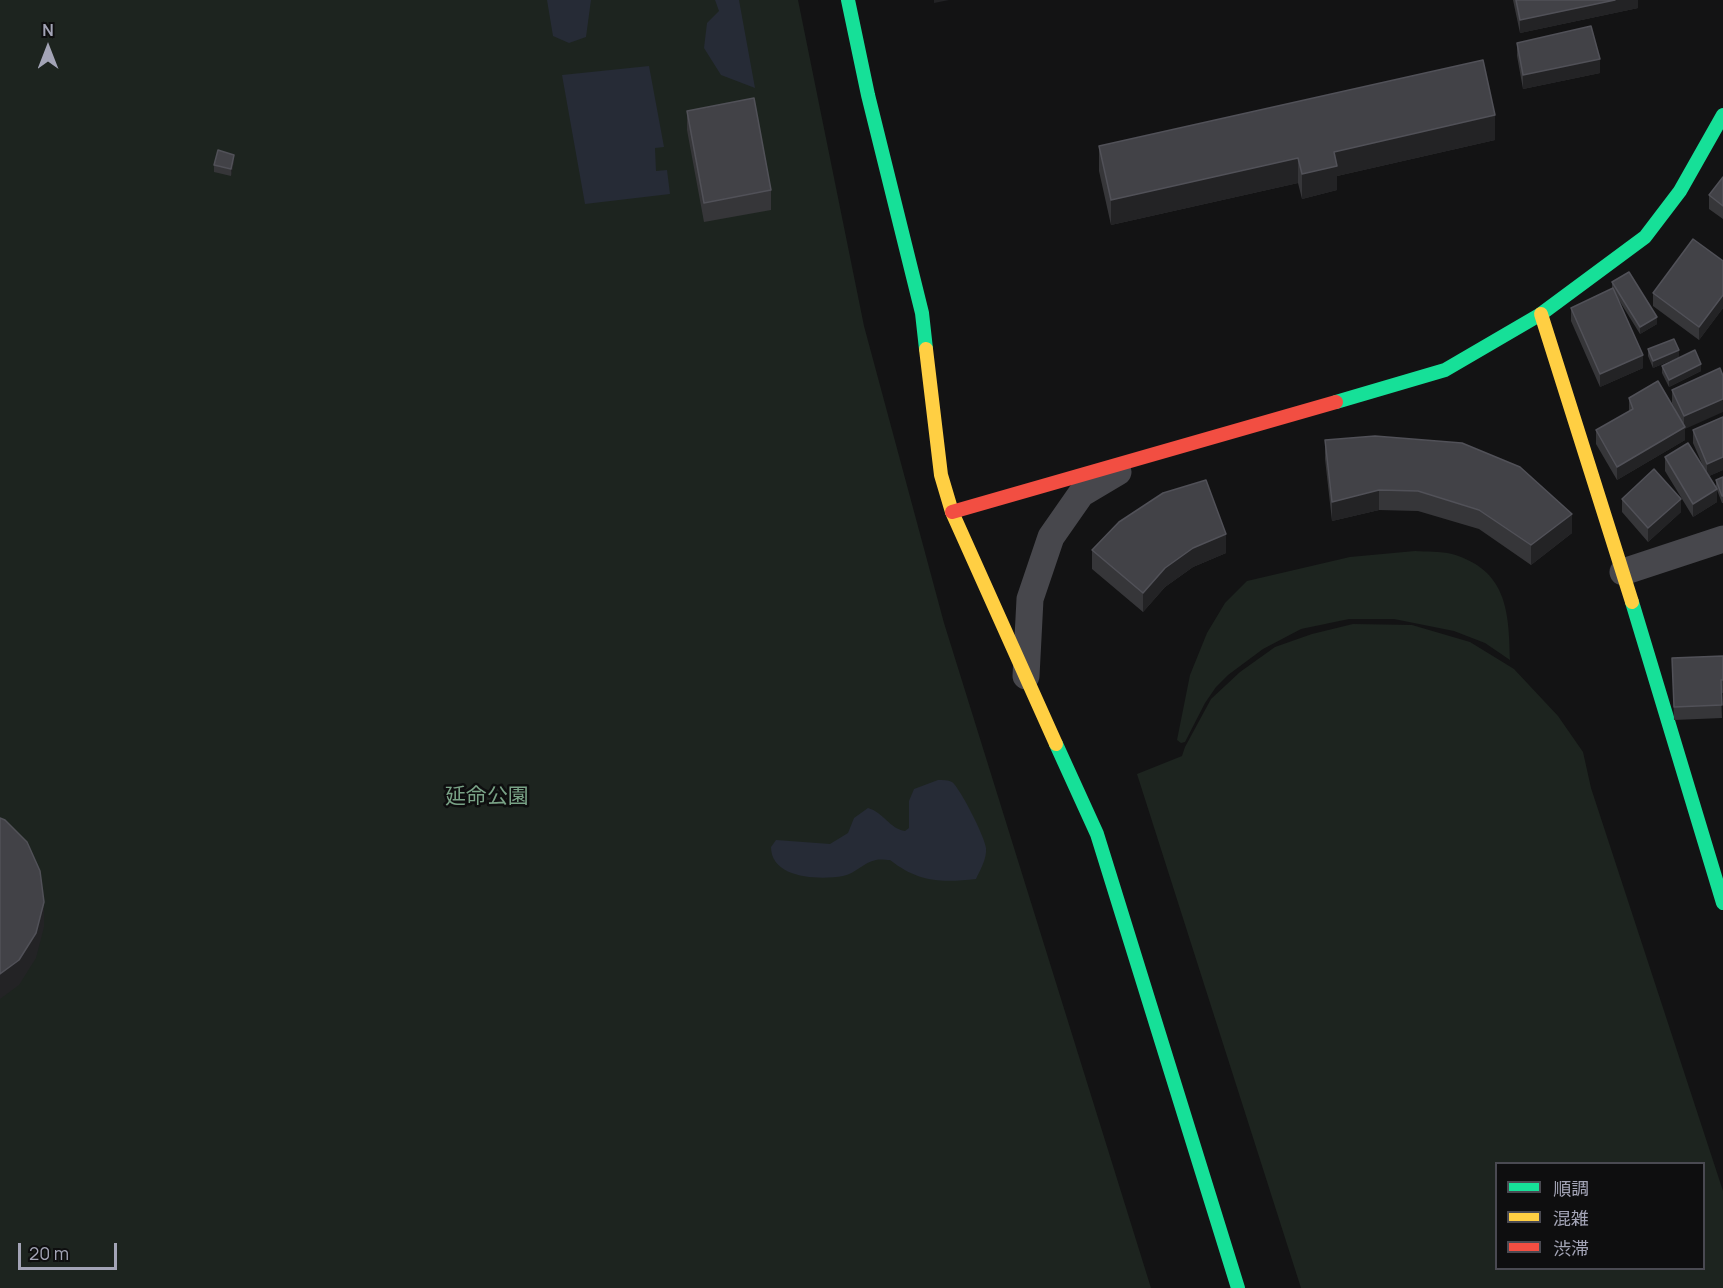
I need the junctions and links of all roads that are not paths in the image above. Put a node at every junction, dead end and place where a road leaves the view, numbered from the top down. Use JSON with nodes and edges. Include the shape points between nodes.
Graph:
{"nodes":[{"id":1,"x":848,"y":0,"type":"edge"},
{"id":2,"x":1723,"y":115,"type":"edge"},
{"id":3,"x":1541,"y":314,"type":"junction"},
{"id":4,"x":1144,"y":456,"type":"junction"},
{"id":5,"x":952,"y":512,"type":"junction"},
{"id":6,"x":1723,"y":539,"type":"edge"},
{"id":7,"x":1623,"y":572,"type":"junction"},
{"id":8,"x":1026,"y":676,"type":"junction"},
{"id":9,"x":1723,"y":903,"type":"edge"},
{"id":10,"x":1238,"y":1288,"type":"edge"}],
"edges":[{"from":1,"to":5,"type":"street","via":[[922,313],[941,476]]},
{"from":2,"to":3,"type":"street","via":[[1680,191],[1645,237]]},
{"from":3,"to":4,"type":"street","via":[[1445,370]]},
{"from":3,"to":7,"type":"street"},
{"from":4,"to":5,"type":"street"},
{"from":4,"to":8,"type":"street","via":[[1081,494],[1051,537],[1030,599]]},
{"from":5,"to":8,"type":"street"},
{"from":6,"to":7,"type":"street"},
{"from":7,"to":9,"type":"street"},
{"from":8,"to":10,"type":"street","via":[[1097,834]]}]}
